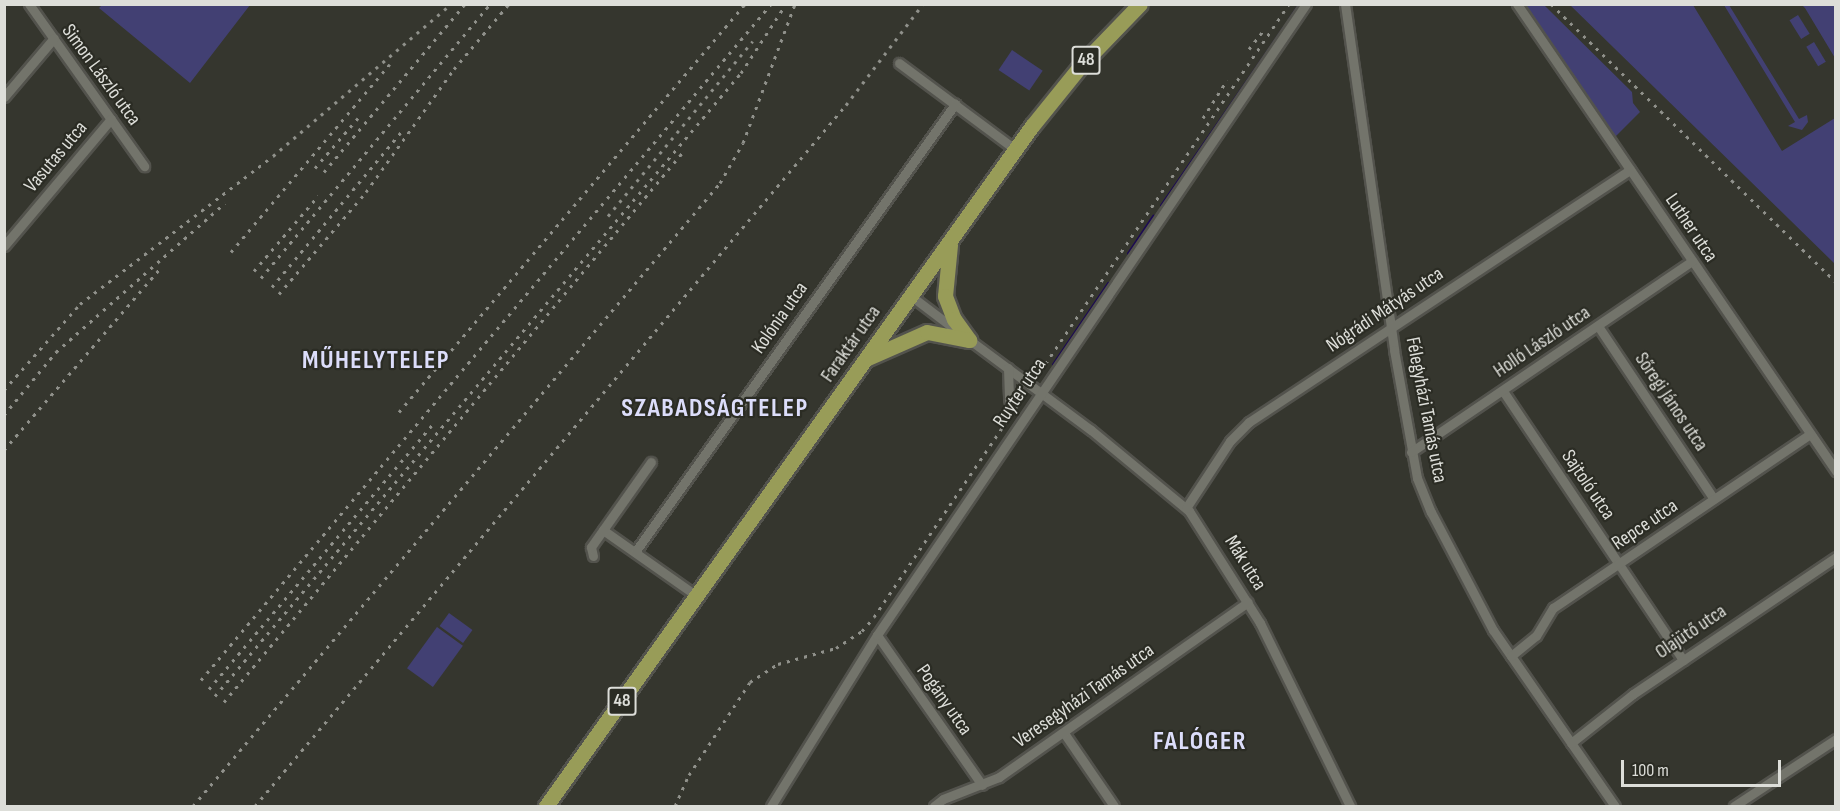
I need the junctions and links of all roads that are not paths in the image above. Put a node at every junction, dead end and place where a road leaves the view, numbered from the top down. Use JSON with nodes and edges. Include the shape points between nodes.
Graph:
{"nodes":[{"id":1,"x":29,"y":4,"type":"edge"},
{"id":2,"x":1140,"y":4,"type":"edge"},
{"id":3,"x":1306,"y":4,"type":"edge"},
{"id":4,"x":1345,"y":4,"type":"edge"},
{"id":5,"x":1518,"y":4,"type":"edge"},
{"id":6,"x":54,"y":38,"type":"junction"},
{"id":7,"x":899,"y":63,"type":"dead end"},
{"id":8,"x":4,"y":97,"type":"edge"},
{"id":9,"x":955,"y":104,"type":"junction"},
{"id":10,"x":111,"y":119,"type":"junction"},
{"id":11,"x":1015,"y":149,"type":"junction"},
{"id":12,"x":144,"y":166,"type":"dead end"},
{"id":13,"x":1630,"y":170,"type":"junction"},
{"id":14,"x":951,"y":239,"type":"junction"},
{"id":15,"x":4,"y":246,"type":"edge"},
{"id":16,"x":1692,"y":261,"type":"junction"},
{"id":17,"x":911,"y":296,"type":"junction"},
{"id":18,"x":1598,"y":326,"type":"junction"},
{"id":19,"x":1392,"y":327,"type":"junction"},
{"id":20,"x":969,"y":340,"type":"junction"},
{"id":21,"x":865,"y":360,"type":"junction"},
{"id":22,"x":1008,"y":368,"type":"junction"},
{"id":23,"x":1503,"y":391,"type":"junction"},
{"id":24,"x":1041,"y":392,"type":"junction"},
{"id":25,"x":1009,"y":400,"type":"dead end"},
{"id":26,"x":1810,"y":434,"type":"junction"},
{"id":27,"x":1411,"y":452,"type":"junction"},
{"id":28,"x":651,"y":462,"type":"dead end"},
{"id":29,"x":1836,"y":471,"type":"edge"},
{"id":30,"x":1714,"y":499,"type":"junction"},
{"id":31,"x":1186,"y":508,"type":"junction"},
{"id":32,"x":603,"y":530,"type":"junction"},
{"id":33,"x":635,"y":552,"type":"junction"},
{"id":34,"x":593,"y":556,"type":"dead end"},
{"id":35,"x":1836,"y":557,"type":"edge"},
{"id":36,"x":1619,"y":564,"type":"junction"},
{"id":37,"x":697,"y":596,"type":"junction"},
{"id":38,"x":1248,"y":602,"type":"junction"},
{"id":39,"x":877,"y":635,"type":"junction"},
{"id":40,"x":1511,"y":656,"type":"junction"},
{"id":41,"x":1683,"y":660,"type":"junction"},
{"id":42,"x":1064,"y":733,"type":"junction"},
{"id":43,"x":1836,"y":739,"type":"edge"},
{"id":44,"x":1571,"y":743,"type":"junction"},
{"id":45,"x":982,"y":785,"type":"junction"},
{"id":46,"x":546,"y":807,"type":"edge"},
{"id":47,"x":771,"y":807,"type":"edge"},
{"id":48,"x":934,"y":807,"type":"edge"},
{"id":49,"x":1114,"y":807,"type":"edge"},
{"id":50,"x":1350,"y":807,"type":"edge"},
{"id":51,"x":1615,"y":807,"type":"edge"},
{"id":52,"x":1734,"y":807,"type":"edge"}],
"edges":[{"from":1,"to":6,"type":"street","name":"Simon László utca"},
{"from":2,"to":11,"type":"main road","name":"Faraktár utca","number":"48","via":[[1082,64]]},
{"from":3,"to":24,"type":"street","name":"Ruyter utca"},
{"from":4,"to":19,"type":"street","name":"Félegyházi Tamás utca"},
{"from":5,"to":13,"type":"street","name":"Luther utca"},
{"from":6,"to":8,"type":"street"},
{"from":6,"to":10,"type":"street","name":"Simon László utca"},
{"from":7,"to":9,"type":"street"},
{"from":9,"to":11,"type":"street"},
{"from":9,"to":33,"type":"street","name":"Kolónia utca"},
{"from":10,"to":12,"type":"street","name":"Simon László utca"},
{"from":10,"to":15,"type":"street","name":"Vasutas utca"},
{"from":11,"to":14,"type":"main road","name":"Faraktár utca","number":"48"},
{"from":13,"to":16,"type":"street","name":"Luther utca"},
{"from":13,"to":19,"type":"street","name":"Nógrádi Mátyás utca"},
{"from":14,"to":17,"type":"main road","name":"Faraktár utca","number":"48"},
{"from":14,"to":20,"type":"main road","via":[[945,296],[954,319]]},
{"from":16,"to":18,"type":"street","name":"Holló László utca"},
{"from":16,"to":26,"type":"street","name":"Luther utca"},
{"from":17,"to":20,"type":"street","name":"Mák utca"},
{"from":17,"to":21,"type":"main road","name":"Faraktár utca","number":"48"},
{"from":18,"to":23,"type":"street","name":"Holló László utca"},
{"from":18,"to":30,"type":"street","name":"Sőregi János utca"},
{"from":19,"to":27,"type":"street","name":"Félegyházi Tamás utca"},
{"from":19,"to":31,"type":"street","name":"Nógrádi Mátyás utca","via":[[1240,430]]},
{"from":20,"to":21,"type":"main road","via":[[927,332]]},
{"from":20,"to":22,"type":"street","name":"Mák utca"},
{"from":21,"to":37,"type":"main road","name":"Faraktár utca","number":"48"},
{"from":22,"to":24,"type":"street","name":"Mák utca"},
{"from":22,"to":25,"type":"street"},
{"from":23,"to":27,"type":"street","name":"Holló László utca"},
{"from":23,"to":36,"type":"street","name":"Sajtoló utca"},
{"from":24,"to":31,"type":"street","name":"Mák utca"},
{"from":24,"to":39,"type":"street","name":"Ruyter utca"},
{"from":26,"to":29,"type":"street","name":"Luther utca"},
{"from":26,"to":30,"type":"street","name":"Repce utca"},
{"from":27,"to":40,"type":"street","name":"Félegyházi Tamás utca","via":[[1431,512]]},
{"from":28,"to":32,"type":"street"},
{"from":30,"to":36,"type":"street","name":"Repce utca"},
{"from":31,"to":38,"type":"street","name":"Mák utca"},
{"from":32,"to":33,"type":"street"},
{"from":32,"to":34,"type":"street","via":[[591,547]]},
{"from":33,"to":37,"type":"street"},
{"from":35,"to":41,"type":"street","name":"Olajütő utca"},
{"from":36,"to":40,"type":"street","name":"Repce utca","via":[[1551,610],[1539,633]]},
{"from":36,"to":41,"type":"street","name":"Sajtoló utca"},
{"from":37,"to":46,"type":"main road","name":"Faraktár utca","number":"48"},
{"from":38,"to":42,"type":"street","name":"Veresegyházi Tamás utca"},
{"from":38,"to":50,"type":"street","name":"Mák utca","via":[[1314,727]]},
{"from":39,"to":45,"type":"street","name":"Pogány utca"},
{"from":39,"to":47,"type":"street","name":"Ruyter utca"},
{"from":40,"to":44,"type":"street","name":"Félegyházi Tamás utca"},
{"from":41,"to":44,"type":"street","name":"Olajütő utca"},
{"from":42,"to":45,"type":"street","name":"Veresegyházi Tamás utca"},
{"from":42,"to":49,"type":"street"},
{"from":43,"to":52,"type":"street"},
{"from":44,"to":51,"type":"street","name":"Félegyházi Tamás utca"},
{"from":45,"to":48,"type":"street","name":"Veresegyházi Tamás utca","via":[[943,799]]}]}
